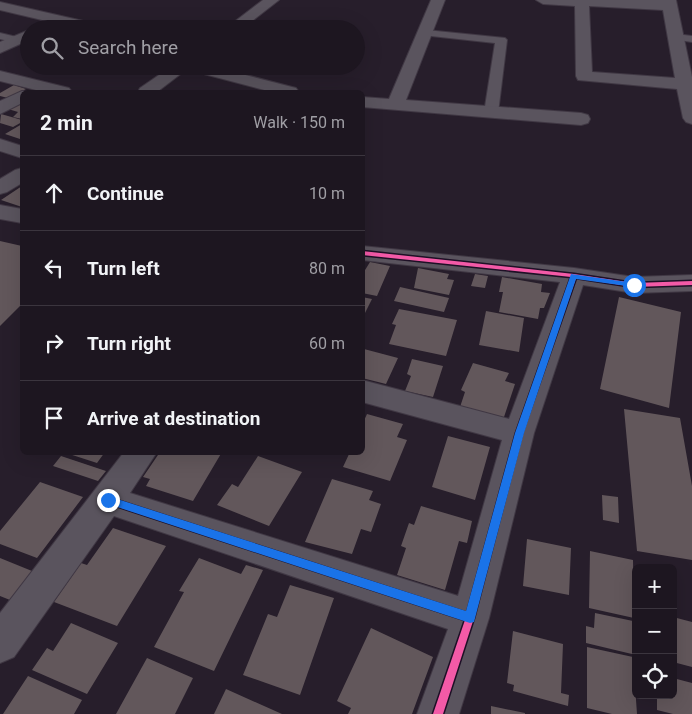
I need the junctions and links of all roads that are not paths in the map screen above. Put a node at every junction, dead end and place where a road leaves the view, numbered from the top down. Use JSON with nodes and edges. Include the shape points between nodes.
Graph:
{"nodes":[{"id":1,"x":272,"y":0,"type":"edge"},
{"id":2,"x":438,"y":0,"type":"edge"},
{"id":3,"x":543,"y":0,"type":"edge"},
{"id":4,"x":582,"y":2,"type":"junction"},
{"id":5,"x":669,"y":3,"type":"edge"},
{"id":6,"x":0,"y":6,"type":"edge"},
{"id":7,"x":58,"y":20,"type":"edge"},
{"id":8,"x":244,"y":20,"type":"edge"},
{"id":9,"x":426,"y":33,"type":"junction"},
{"id":10,"x":0,"y":36,"type":"edge"},
{"id":11,"x":20,"y":37,"type":"edge"},
{"id":12,"x":20,"y":38,"type":"edge"},
{"id":13,"x":676,"y":38,"type":"junction"},
{"id":14,"x":692,"y":39,"type":"edge"},
{"id":15,"x":0,"y":48,"type":"edge"},
{"id":16,"x":687,"y":65,"type":"edge"},
{"id":17,"x":170,"y":75,"type":"edge"},
{"id":18,"x":225,"y":75,"type":"edge"},
{"id":19,"x":0,"y":76,"type":"edge"},
{"id":20,"x":35,"y":89,"type":"edge"},
{"id":21,"x":149,"y":90,"type":"edge"},
{"id":22,"x":282,"y":90,"type":"edge"},
{"id":23,"x":689,"y":92,"type":"edge"},
{"id":24,"x":20,"y":97,"type":"edge"},
{"id":25,"x":365,"y":102,"type":"edge"},
{"id":26,"x":396,"y":104,"type":"junction"},
{"id":27,"x":0,"y":109,"type":"edge"},
{"id":28,"x":490,"y":113,"type":"junction"},
{"id":29,"x":692,"y":118,"type":"edge"},
{"id":30,"x":581,"y":119,"type":"dead end"},
{"id":31,"x":0,"y":145,"type":"edge"},
{"id":32,"x":20,"y":151,"type":"edge"},
{"id":33,"x":20,"y":175,"type":"edge"},
{"id":34,"x":0,"y":188,"type":"edge"},
{"id":35,"x":0,"y":212,"type":"edge"},
{"id":36,"x":20,"y":216,"type":"edge"},
{"id":37,"x":365,"y":253,"type":"edge"},
{"id":38,"x":574,"y":276,"type":"junction"},
{"id":39,"x":692,"y":283,"type":"edge"},
{"id":40,"x":634,"y":285,"type":"junction"},
{"id":41,"x":692,"y":303,"type":"edge"},
{"id":42,"x":365,"y":392,"type":"edge"},
{"id":43,"x":519,"y":433,"type":"junction"},
{"id":44,"x":140,"y":455,"type":"edge"},
{"id":45,"x":108,"y":500,"type":"junction"},
{"id":46,"x":470,"y":618,"type":"junction"},
{"id":47,"x":0,"y":644,"type":"edge"},
{"id":48,"x":438,"y":714,"type":"edge"}],
"edges":[{"from":1,"to":8,"type":"street"},
{"from":2,"to":9,"type":"street"},
{"from":3,"to":4,"type":"street"},
{"from":4,"to":5,"type":"street"},
{"from":4,"to":23,"type":"street","via":[[584,76]]},
{"from":5,"to":13,"type":"street"},
{"from":6,"to":7,"type":"street"},
{"from":9,"to":26,"type":"street"},
{"from":9,"to":28,"type":"lane","via":[[501,40]]},
{"from":10,"to":11,"type":"lane"},
{"from":12,"to":15,"type":"street"},
{"from":13,"to":14,"type":"lane"},
{"from":13,"to":16,"type":"street"},
{"from":16,"to":23,"type":"street"},
{"from":17,"to":21,"type":"street"},
{"from":18,"to":22,"type":"street"},
{"from":19,"to":20,"type":"street"},
{"from":23,"to":29,"type":"street"},
{"from":24,"to":27,"type":"street"},
{"from":25,"to":26,"type":"street"},
{"from":26,"to":28,"type":"street"},
{"from":28,"to":30,"type":"street"},
{"from":31,"to":32,"type":"street"},
{"from":33,"to":34,"type":"street"},
{"from":35,"to":36,"type":"street"},
{"from":37,"to":38,"type":"street"},
{"from":38,"to":40,"type":"street"},
{"from":38,"to":43,"type":"street"},
{"from":39,"to":40,"type":"street"},
{"from":40,"to":41,"type":"street"},
{"from":42,"to":43,"type":"street"},
{"from":43,"to":46,"type":"street"},
{"from":44,"to":45,"type":"street"},
{"from":45,"to":46,"type":"street"},
{"from":45,"to":47,"type":"street"},
{"from":46,"to":48,"type":"street"}]}
